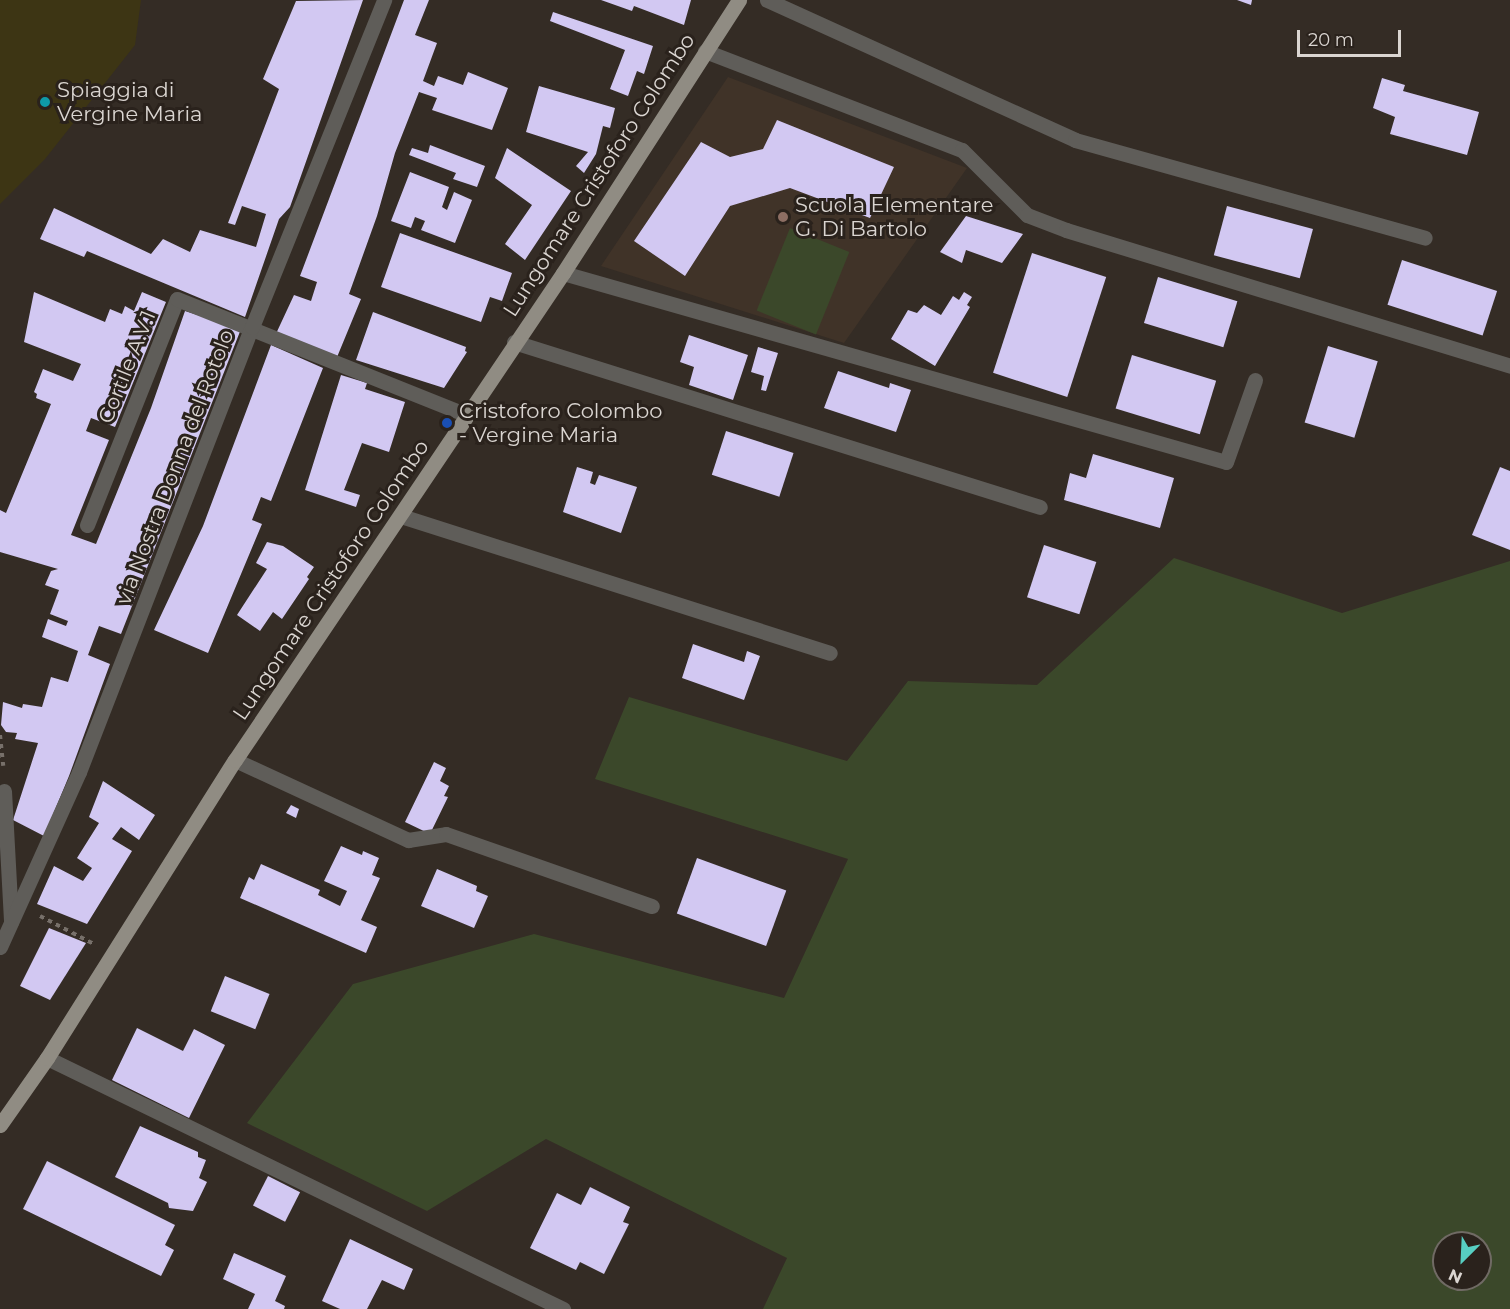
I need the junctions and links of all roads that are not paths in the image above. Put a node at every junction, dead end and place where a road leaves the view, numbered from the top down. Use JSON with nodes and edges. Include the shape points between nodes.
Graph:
{"nodes":[{"id":1,"x":384,"y":0,"type":"edge"},
{"id":2,"x":739,"y":0,"type":"edge"},
{"id":3,"x":766,"y":0,"type":"edge"},
{"id":4,"x":705,"y":51,"type":"junction"},
{"id":5,"x":1425,"y":238,"type":"dead end"},
{"id":6,"x":562,"y":273,"type":"junction"},
{"id":7,"x":252,"y":327,"type":"junction"},
{"id":8,"x":514,"y":342,"type":"junction"},
{"id":9,"x":1510,"y":366,"type":"edge"},
{"id":10,"x":1255,"y":380,"type":"dead end"},
{"id":11,"x":467,"y":415,"type":"junction"},
{"id":12,"x":1040,"y":507,"type":"dead end"},
{"id":13,"x":400,"y":516,"type":"junction"},
{"id":14,"x":87,"y":525,"type":"dead end"},
{"id":15,"x":830,"y":653,"type":"dead end"},
{"id":16,"x":235,"y":760,"type":"junction"},
{"id":17,"x":4,"y":791,"type":"road end"},
{"id":18,"x":652,"y":906,"type":"dead end"},
{"id":19,"x":11,"y":925,"type":"junction"},
{"id":20,"x":0,"y":947,"type":"edge"},
{"id":21,"x":47,"y":1058,"type":"junction"},
{"id":22,"x":0,"y":1125,"type":"edge"},
{"id":23,"x":563,"y":1309,"type":"edge"}],
"edges":[{"from":1,"to":7,"type":"street","name":"via Nostra Donna del Rotolo"},
{"from":2,"to":4,"type":"main road","name":"Lungomare Cristoforo Colombo"},
{"from":3,"to":5,"type":"street","via":[[1074,140]]},
{"from":4,"to":6,"type":"main road","name":"Lungomare Cristoforo Colombo"},
{"from":4,"to":9,"type":"street","via":[[962,150],[1027,215]]},
{"from":6,"to":8,"type":"main road","name":"Lungomare Cristoforo Colombo"},
{"from":6,"to":10,"type":"street","via":[[1226,462]]},
{"from":7,"to":11,"type":"street"},
{"from":7,"to":14,"type":"street","name":"Cortile A.V.1","via":[[177,299]]},
{"from":7,"to":19,"type":"street","name":"via Nostra Donna del Rotolo","via":[[79,772]]},
{"from":8,"to":11,"type":"main road","name":"Lungomare Cristoforo Colombo"},
{"from":8,"to":12,"type":"street"},
{"from":11,"to":13,"type":"main road","name":"Lungomare Cristoforo Colombo"},
{"from":13,"to":15,"type":"street"},
{"from":13,"to":16,"type":"main road","name":"Lungomare Cristoforo Colombo"},
{"from":16,"to":18,"type":"street","via":[[408,840],[446,834]]},
{"from":16,"to":21,"type":"main road","name":"Lungomare Cristoforo Colombo"},
{"from":17,"to":19,"type":"street"},
{"from":19,"to":20,"type":"street","name":"via Nostra Donna del Rotolo"},
{"from":21,"to":22,"type":"main road","name":"Lungomare Cristoforo Colombo"},
{"from":21,"to":23,"type":"street"}]}
